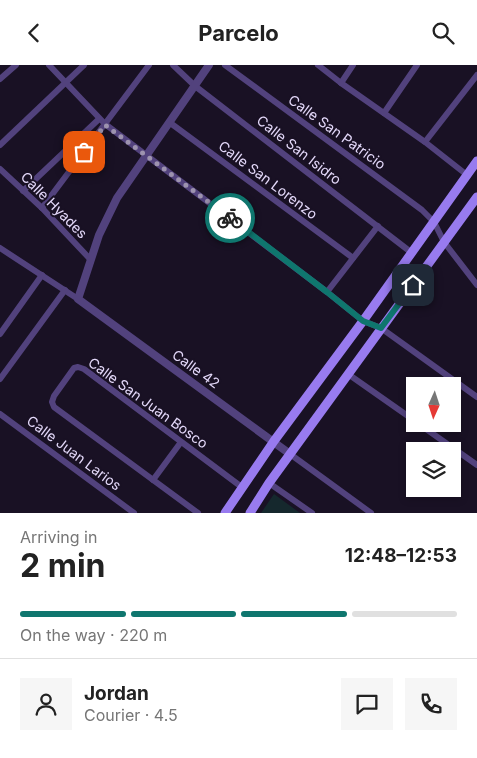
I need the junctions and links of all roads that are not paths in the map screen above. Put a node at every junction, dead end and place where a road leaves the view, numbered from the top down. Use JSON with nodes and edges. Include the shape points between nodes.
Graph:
{"nodes":[{"id":1,"x":16,"y":65,"type":"edge"},
{"id":2,"x":49,"y":65,"type":"edge"},
{"id":3,"x":84,"y":65,"type":"edge"},
{"id":4,"x":149,"y":65,"type":"edge"},
{"id":5,"x":173,"y":65,"type":"edge"},
{"id":6,"x":209,"y":65,"type":"edge"},
{"id":7,"x":225,"y":65,"type":"edge"},
{"id":8,"x":318,"y":65,"type":"edge"},
{"id":9,"x":353,"y":65,"type":"edge"},
{"id":10,"x":417,"y":65,"type":"edge"},
{"id":11,"x":477,"y":75,"type":"edge"},
{"id":12,"x":0,"y":79,"type":"edge"},
{"id":13,"x":65,"y":83,"type":"junction"},
{"id":14,"x":341,"y":83,"type":"junction"},
{"id":15,"x":196,"y":86,"type":"junction"},
{"id":16,"x":384,"y":113,"type":"junction"},
{"id":17,"x":100,"y":119,"type":"junction"},
{"id":18,"x":169,"y":122,"type":"junction"},
{"id":19,"x":105,"y":125,"type":"junction"},
{"id":20,"x":426,"y":142,"type":"junction"},
{"id":21,"x":0,"y":145,"type":"edge"},
{"id":22,"x":145,"y":154,"type":"junction"},
{"id":23,"x":477,"y":161,"type":"edge"},
{"id":24,"x":0,"y":169,"type":"edge"},
{"id":25,"x":467,"y":175,"type":"junction"},
{"id":26,"x":23,"y":191,"type":"junction"},
{"id":27,"x":476,"y":201,"type":"edge"},
{"id":28,"x":42,"y":208,"type":"junction"},
{"id":29,"x":434,"y":222,"type":"junction"},
{"id":30,"x":378,"y":226,"type":"junction"},
{"id":31,"x":444,"y":242,"type":"junction"},
{"id":32,"x":1,"y":250,"type":"edge"},
{"id":33,"x":412,"y":253,"type":"junction"},
{"id":34,"x":90,"y":259,"type":"junction"},
{"id":35,"x":352,"y":259,"type":"junction"},
{"id":36,"x":42,"y":275,"type":"junction"},
{"id":37,"x":477,"y":285,"type":"edge"},
{"id":38,"x":65,"y":290,"type":"junction"},
{"id":39,"x":327,"y":292,"type":"junction"},
{"id":40,"x":78,"y":299,"type":"junction"},
{"id":41,"x":363,"y":321,"type":"junction"},
{"id":42,"x":381,"y":328,"type":"junction"},
{"id":43,"x":0,"y":334,"type":"edge"},
{"id":44,"x":348,"y":374,"type":"junction"},
{"id":45,"x":0,"y":379,"type":"edge"},
{"id":46,"x":477,"y":397,"type":"edge"},
{"id":47,"x":0,"y":414,"type":"edge"},
{"id":48,"x":406,"y":415,"type":"edge"},
{"id":49,"x":432,"y":433,"type":"edge"},
{"id":50,"x":274,"y":441,"type":"junction"},
{"id":51,"x":181,"y":442,"type":"junction"},
{"id":52,"x":290,"y":454,"type":"junction"},
{"id":53,"x":477,"y":465,"type":"edge"},
{"id":54,"x":153,"y":480,"type":"junction"},
{"id":55,"x":269,"y":483,"type":"junction"},
{"id":56,"x":243,"y":488,"type":"junction"},
{"id":57,"x":134,"y":513,"type":"edge"},
{"id":58,"x":198,"y":513,"type":"edge"},
{"id":59,"x":225,"y":513,"type":"edge"},
{"id":60,"x":250,"y":513,"type":"edge"},
{"id":61,"x":312,"y":513,"type":"edge"},
{"id":62,"x":371,"y":513,"type":"edge"}],
"edges":[{"from":1,"to":12,"type":"street"},
{"from":2,"to":13,"type":"street"},
{"from":3,"to":13,"type":"street"},
{"from":4,"to":19,"type":"street"},
{"from":5,"to":15,"type":"street","name":"Calle San Isidro"},
{"from":6,"to":15,"type":"street"},
{"from":7,"to":29,"type":"street","name":"Calle San Patricio"},
{"from":8,"to":14,"type":"street"},
{"from":9,"to":14,"type":"street"},
{"from":10,"to":16,"type":"street"},
{"from":11,"to":20,"type":"street"},
{"from":13,"to":17,"type":"street"},
{"from":13,"to":21,"type":"street"},
{"from":14,"to":16,"type":"street"},
{"from":15,"to":18,"type":"street"},
{"from":15,"to":30,"type":"street","name":"Calle San Isidro"},
{"from":16,"to":20,"type":"street"},
{"from":17,"to":19,"type":"street"},
{"from":17,"to":26,"type":"street"},
{"from":18,"to":22,"type":"street"},
{"from":18,"to":35,"type":"street","name":"Calle San Lorenzo"},
{"from":19,"to":22,"type":"street"},
{"from":19,"to":28,"type":"street"},
{"from":20,"to":25,"type":"street"},
{"from":22,"to":34,"type":"street","via":[[117,198]]},
{"from":22,"to":39,"type":"street"},
{"from":23,"to":25,"type":"main road"},
{"from":24,"to":26,"type":"street","name":"Calle Hyades"},
{"from":25,"to":29,"type":"main road"},
{"from":26,"to":28,"type":"street","name":"Calle Hyades"},
{"from":27,"to":31,"type":"main road"},
{"from":28,"to":34,"type":"street","name":"Calle Hyades"},
{"from":29,"to":31,"type":"street"},
{"from":29,"to":33,"type":"main road"},
{"from":30,"to":33,"type":"street","name":"Calle San Isidro"},
{"from":30,"to":35,"type":"street"},
{"from":31,"to":37,"type":"street"},
{"from":31,"to":42,"type":"main road"},
{"from":32,"to":36,"type":"street","name":"Calle 42"},
{"from":33,"to":41,"type":"main road"},
{"from":34,"to":40,"type":"street"},
{"from":35,"to":39,"type":"street"},
{"from":36,"to":38,"type":"street","name":"Calle 42"},
{"from":36,"to":43,"type":"street"},
{"from":38,"to":40,"type":"street","name":"Calle 42"},
{"from":38,"to":45,"type":"street"},
{"from":39,"to":41,"type":"street"},
{"from":40,"to":50,"type":"street","name":"Calle 42"},
{"from":41,"to":42,"type":"street"},
{"from":41,"to":50,"type":"main road"},
{"from":42,"to":44,"type":"main road"},
{"from":42,"to":46,"type":"street"},
{"from":44,"to":48,"type":"street"},
{"from":44,"to":52,"type":"main road"},
{"from":47,"to":57,"type":"street","name":"Calle Juan Larios"},
{"from":49,"to":53,"type":"street"},
{"from":50,"to":52,"type":"street","name":"Calle 42"},
{"from":50,"to":56,"type":"main road"},
{"from":51,"to":54,"type":"street"},
{"from":51,"to":54,"type":"street","name":"Calle San Juan Bosco","via":[[84,369],[74,369],[54,396],[53,405]]},
{"from":51,"to":56,"type":"street","name":"Calle San Juan Bosco"},
{"from":52,"to":55,"type":"main road"},
{"from":52,"to":62,"type":"street","name":"Calle 42"},
{"from":54,"to":58,"type":"street","name":"Calle San Juan Bosco"},
{"from":55,"to":60,"type":"main road"},
{"from":55,"to":61,"type":"street"},
{"from":56,"to":59,"type":"main road"}]}
